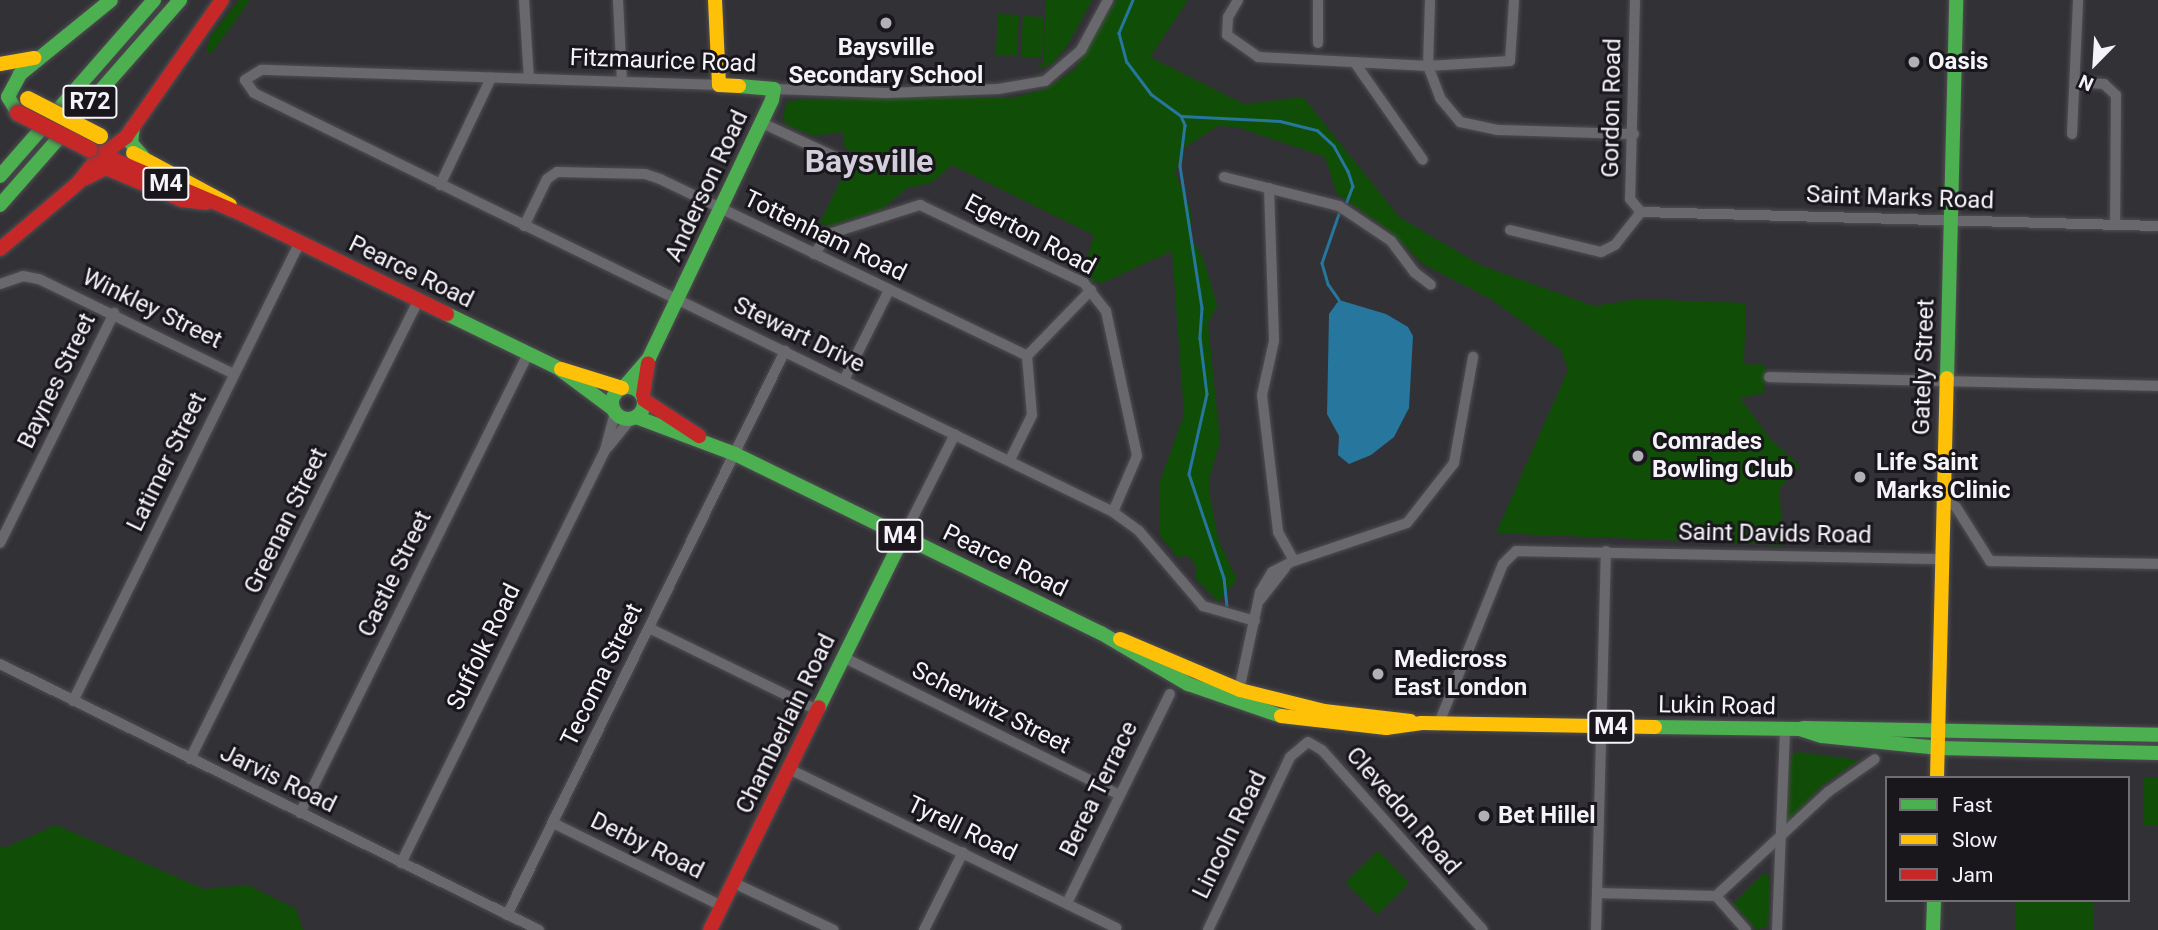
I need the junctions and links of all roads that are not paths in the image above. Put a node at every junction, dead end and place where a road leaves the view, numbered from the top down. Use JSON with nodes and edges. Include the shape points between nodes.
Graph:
{"nodes":[{"id":1,"x":111,"y":0,"type":"edge"},
{"id":2,"x":154,"y":0,"type":"edge"},
{"id":3,"x":180,"y":0,"type":"edge"},
{"id":4,"x":222,"y":0,"type":"edge"},
{"id":5,"x":524,"y":0,"type":"edge"},
{"id":6,"x":618,"y":0,"type":"edge"},
{"id":7,"x":715,"y":0,"type":"edge"},
{"id":8,"x":1108,"y":0,"type":"edge"},
{"id":9,"x":1238,"y":0,"type":"edge"},
{"id":10,"x":1318,"y":0,"type":"edge"},
{"id":11,"x":1430,"y":0,"type":"edge"},
{"id":12,"x":1514,"y":0,"type":"edge"},
{"id":13,"x":1635,"y":0,"type":"edge"},
{"id":14,"x":1956,"y":0,"type":"edge"},
{"id":15,"x":2078,"y":0,"type":"edge"},
{"id":16,"x":1318,"y":43,"type":"dead end"},
{"id":17,"x":51,"y":49,"type":"junction"},
{"id":18,"x":0,"y":64,"type":"edge"},
{"id":19,"x":1355,"y":64,"type":"junction"},
{"id":20,"x":1428,"y":66,"type":"junction"},
{"id":21,"x":491,"y":78,"type":"junction"},
{"id":22,"x":529,"y":79,"type":"junction"},
{"id":23,"x":622,"y":81,"type":"junction"},
{"id":24,"x":2075,"y":82,"type":"junction"},
{"id":25,"x":719,"y":85,"type":"junction"},
{"id":26,"x":774,"y":89,"type":"junction"},
{"id":27,"x":10,"y":96,"type":"edge"},
{"id":28,"x":300,"y":115,"type":"joint"},
{"id":29,"x":762,"y":123,"type":"junction"},
{"id":30,"x":133,"y":127,"type":"junction"},
{"id":31,"x":1634,"y":134,"type":"junction"},
{"id":32,"x":2072,"y":134,"type":"dead end"},
{"id":33,"x":118,"y":145,"type":"junction"},
{"id":34,"x":96,"y":146,"type":"junction"},
{"id":35,"x":143,"y":157,"type":"junction"},
{"id":36,"x":1423,"y":159,"type":"dead end"},
{"id":37,"x":846,"y":162,"type":"dead end"},
{"id":38,"x":0,"y":176,"type":"edge"},
{"id":39,"x":1224,"y":177,"type":"dead end"},
{"id":40,"x":78,"y":183,"type":"junction"},
{"id":41,"x":440,"y":185,"type":"junction"},
{"id":42,"x":1269,"y":188,"type":"junction"},
{"id":43,"x":206,"y":203,"type":"junction"},
{"id":44,"x":0,"y":205,"type":"edge"},
{"id":45,"x":722,"y":210,"type":"junction"},
{"id":46,"x":1641,"y":212,"type":"junction"},
{"id":47,"x":244,"y":215,"type":"junction"},
{"id":48,"x":1951,"y":220,"type":"junction"},
{"id":49,"x":2115,"y":225,"type":"junction"},
{"id":50,"x":524,"y":226,"type":"junction"},
{"id":51,"x":2158,"y":226,"type":"edge"},
{"id":52,"x":1510,"y":230,"type":"dead end"},
{"id":53,"x":300,"y":242,"type":"junction"},
{"id":54,"x":0,"y":249,"type":"edge"},
{"id":55,"x":814,"y":254,"type":"junction"},
{"id":56,"x":0,"y":284,"type":"edge"},
{"id":57,"x":1431,"y":285,"type":"dead end"},
{"id":58,"x":889,"y":290,"type":"junction"},
{"id":59,"x":1091,"y":290,"type":"junction"},
{"id":60,"x":678,"y":300,"type":"junction"},
{"id":61,"x":418,"y":301,"type":"junction"},
{"id":62,"x":114,"y":313,"type":"junction"},
{"id":63,"x":785,"y":351,"type":"junction"},
{"id":64,"x":527,"y":354,"type":"junction"},
{"id":65,"x":1027,"y":356,"type":"junction"},
{"id":66,"x":1473,"y":357,"type":"dead end"},
{"id":67,"x":649,"y":358,"type":"junction"},
{"id":68,"x":558,"y":368,"type":"junction"},
{"id":69,"x":234,"y":374,"type":"junction"},
{"id":70,"x":1769,"y":377,"type":"dead end"},
{"id":71,"x":844,"y":380,"type":"junction"},
{"id":72,"x":1947,"y":380,"type":"junction"},
{"id":73,"x":2158,"y":386,"type":"edge"},
{"id":74,"x":623,"y":387,"type":"junction"},
{"id":75,"x":643,"y":397,"type":"junction"},
{"id":76,"x":614,"y":410,"type":"junction"},
{"id":77,"x":634,"y":418,"type":"junction"},
{"id":78,"x":955,"y":434,"type":"junction"},
{"id":79,"x":701,"y":438,"type":"junction"},
{"id":80,"x":605,"y":450,"type":"junction"},
{"id":81,"x":735,"y":454,"type":"junction"},
{"id":82,"x":1010,"y":460,"type":"junction"},
{"id":83,"x":1943,"y":497,"type":"junction"},
{"id":84,"x":1113,"y":512,"type":"junction"},
{"id":85,"x":903,"y":537,"type":"junction"},
{"id":86,"x":0,"y":543,"type":"edge"},
{"id":87,"x":1606,"y":551,"type":"junction"},
{"id":88,"x":1942,"y":559,"type":"junction"},
{"id":89,"x":1292,"y":561,"type":"junction"},
{"id":90,"x":2158,"y":564,"type":"edge"},
{"id":91,"x":1255,"y":621,"type":"junction"},
{"id":92,"x":649,"y":628,"type":"junction"},
{"id":93,"x":844,"y":657,"type":"junction"},
{"id":94,"x":0,"y":664,"type":"edge"},
{"id":95,"x":1170,"y":694,"type":"dead end"},
{"id":96,"x":1238,"y":697,"type":"junction"},
{"id":97,"x":73,"y":701,"type":"junction"},
{"id":98,"x":1280,"y":709,"type":"joint"},
{"id":99,"x":817,"y":710,"type":"junction"},
{"id":100,"x":1430,"y":723,"type":"junction"},
{"id":101,"x":1604,"y":727,"type":"junction"},
{"id":102,"x":1793,"y":729,"type":"junction"},
{"id":103,"x":1938,"y":731,"type":"junction"},
{"id":104,"x":2158,"y":736,"type":"edge"},
{"id":105,"x":1938,"y":748,"type":"junction"},
{"id":106,"x":2158,"y":753,"type":"edge"},
{"id":107,"x":1290,"y":757,"type":"joint"},
{"id":108,"x":190,"y":759,"type":"junction"},
{"id":109,"x":1875,"y":759,"type":"dead end"},
{"id":110,"x":789,"y":769,"type":"junction"},
{"id":111,"x":1937,"y":776,"type":"edge"},
{"id":112,"x":1119,"y":795,"type":"junction"},
{"id":113,"x":300,"y":813,"type":"junction"},
{"id":114,"x":553,"y":823,"type":"junction"},
{"id":115,"x":1778,"y":840,"type":"junction"},
{"id":116,"x":963,"y":852,"type":"junction"},
{"id":117,"x":401,"y":863,"type":"junction"},
{"id":118,"x":734,"y":883,"type":"junction"},
{"id":119,"x":1597,"y":893,"type":"junction"},
{"id":120,"x":1716,"y":896,"type":"junction"},
{"id":121,"x":1934,"y":902,"type":"edge"},
{"id":122,"x":1067,"y":903,"type":"junction"},
{"id":123,"x":722,"y":906,"type":"junction"},
{"id":124,"x":507,"y":915,"type":"junction"},
{"id":125,"x":1116,"y":928,"type":"dead end"},
{"id":126,"x":539,"y":930,"type":"edge"},
{"id":127,"x":710,"y":930,"type":"edge"},
{"id":128,"x":834,"y":930,"type":"edge"},
{"id":129,"x":924,"y":930,"type":"edge"},
{"id":130,"x":1208,"y":930,"type":"edge"},
{"id":131,"x":1482,"y":930,"type":"edge"},
{"id":132,"x":1596,"y":930,"type":"edge"},
{"id":133,"x":1746,"y":930,"type":"edge"},
{"id":134,"x":1777,"y":930,"type":"edge"},
{"id":135,"x":1933,"y":930,"type":"edge"}],
"edges":[{"from":1,"to":17,"type":"main road"},
{"from":2,"to":38,"type":"main road","number":"R72"},
{"from":3,"to":44,"type":"main road","number":"R72"},
{"from":4,"to":30,"type":"main road"},
{"from":5,"to":22,"type":"street"},
{"from":6,"to":23,"type":"street"},
{"from":7,"to":25,"type":"main road"},
{"from":8,"to":26,"type":"street","name":"Fitzmaurice Road","via":[[1081,50],[1045,81],[998,89],[887,93]]},
{"from":9,"to":19,"type":"street","via":[[1226,27],[1227,35],[1244,51],[1270,60]]},
{"from":10,"to":16,"type":"street"},
{"from":11,"to":20,"type":"street"},
{"from":12,"to":20,"type":"street","via":[[1510,61]]},
{"from":13,"to":31,"type":"street","name":"Gordon Road"},
{"from":14,"to":48,"type":"main road","name":"Gately Street"},
{"from":15,"to":24,"type":"street"},
{"from":17,"to":18,"type":"main road","via":[[23,62]]},
{"from":17,"to":27,"type":"main road","via":[[27,67]]},
{"from":19,"to":20,"type":"street"},
{"from":19,"to":36,"type":"street"},
{"from":20,"to":31,"type":"street","via":[[1440,98],[1466,125]]},
{"from":21,"to":22,"type":"street","name":"Fitzmaurice Road"},
{"from":21,"to":28,"type":"street","name":"Fitzmaurice Road","via":[[261,70],[247,75],[246,85],[254,93]]},
{"from":21,"to":41,"type":"street"},
{"from":22,"to":23,"type":"street","name":"Fitzmaurice Road"},
{"from":23,"to":25,"type":"street","name":"Fitzmaurice Road"},
{"from":24,"to":32,"type":"street"},
{"from":24,"to":49,"type":"street","via":[[2104,84],[2116,94]]},
{"from":25,"to":26,"type":"main road","name":"Fitzmaurice Road"},
{"from":26,"to":29,"type":"main road","name":"Anderson Road"},
{"from":27,"to":34,"type":"main road","name":"Pearce Road","number":"M4","bridge":true,"via":[[83,128]]},
{"from":27,"to":34,"type":"main road","name":"Pearce Road","number":"M4","bridge":true,"via":[[18,113]]},
{"from":28,"to":41,"type":"street","name":"Stewart Drive"},
{"from":29,"to":37,"type":"street"},
{"from":29,"to":45,"type":"main road","name":"Anderson Road"},
{"from":30,"to":33,"type":"main road"},
{"from":30,"to":35,"type":"main road","via":[[131,143]]},
{"from":31,"to":46,"type":"street","name":"Gordon Road","via":[[1630,199]]},
{"from":33,"to":34,"type":"main road","name":"Pearce Road","number":"M4"},
{"from":33,"to":35,"type":"main road","name":"Pearce Road","number":"M4"},
{"from":34,"to":40,"type":"main road"},
{"from":34,"to":43,"type":"main road","name":"Pearce Road","number":"M4"},
{"from":35,"to":47,"type":"main road","name":"Pearce Road","number":"M4"},
{"from":39,"to":42,"type":"street"},
{"from":40,"to":43,"type":"main road","via":[[106,169],[182,200]]},
{"from":40,"to":54,"type":"main road"},
{"from":41,"to":50,"type":"street","name":"Stewart Drive"},
{"from":42,"to":57,"type":"street","via":[[1339,205],[1391,241],[1414,272]]},
{"from":42,"to":89,"type":"street","via":[[1274,341],[1262,395],[1278,533]]},
{"from":43,"to":47,"type":"main road","name":"Pearce Road","number":"M4"},
{"from":45,"to":50,"type":"street","name":"Tottenham Road","via":[[645,174],[557,172],[547,180]]},
{"from":45,"to":55,"type":"street","name":"Tottenham Road"},
{"from":45,"to":60,"type":"main road","name":"Anderson Road"},
{"from":46,"to":48,"type":"street","name":"Saint Marks Road"},
{"from":46,"to":52,"type":"street","via":[[1615,245],[1601,252]]},
{"from":47,"to":53,"type":"main road","name":"Pearce Road","number":"M4"},
{"from":48,"to":49,"type":"street","name":"Saint Marks Road"},
{"from":48,"to":72,"type":"main road","name":"Gately Street"},
{"from":49,"to":51,"type":"street","name":"Saint Marks Road"},
{"from":50,"to":60,"type":"street","name":"Stewart Drive"},
{"from":53,"to":61,"type":"main road","name":"Pearce Road","number":"M4"},
{"from":53,"to":69,"type":"street","name":"Latimer Street"},
{"from":55,"to":58,"type":"street","name":"Tottenham Road"},
{"from":55,"to":59,"type":"street","name":"Egerton Road","via":[[829,234],[920,205],[1071,275]]},
{"from":56,"to":62,"type":"street","name":"Winkley Street","via":[[23,276],[50,283]]},
{"from":58,"to":65,"type":"street","name":"Tottenham Road"},
{"from":58,"to":71,"type":"street"},
{"from":59,"to":65,"type":"street"},
{"from":59,"to":84,"type":"street","name":"Egerton Road","via":[[1106,311],[1137,456]]},
{"from":60,"to":63,"type":"street","name":"Stewart Drive"},
{"from":60,"to":67,"type":"main road","name":"Anderson Road"},
{"from":61,"to":64,"type":"main road","name":"Pearce Road","number":"M4"},
{"from":61,"to":108,"type":"street","name":"Greenan Street"},
{"from":62,"to":69,"type":"street","name":"Winkley Street"},
{"from":62,"to":86,"type":"street","name":"Baynes Street"},
{"from":63,"to":71,"type":"street","name":"Stewart Drive"},
{"from":63,"to":81,"type":"street","name":"Tecoma Street"},
{"from":64,"to":68,"type":"main road","name":"Pearce Road","number":"M4"},
{"from":64,"to":113,"type":"street","name":"Castle Street"},
{"from":65,"to":82,"type":"street","via":[[1032,415]]},
{"from":66,"to":89,"type":"street","via":[[1458,454],[1411,521]]},
{"from":67,"to":74,"type":"main road"},
{"from":67,"to":75,"type":"main road"},
{"from":68,"to":74,"type":"main road","name":"Pearce Road","number":"M4"},
{"from":68,"to":76,"type":"main road","name":"Pearce Road","number":"M4"},
{"from":69,"to":97,"type":"street","name":"Latimer Street"},
{"from":70,"to":72,"type":"street"},
{"from":71,"to":78,"type":"street","name":"Stewart Drive"},
{"from":72,"to":73,"type":"street"},
{"from":72,"to":83,"type":"main road","name":"Gately Street"},
{"from":74,"to":75,"type":"main road","name":"Pearce Road","number":"M4"},
{"from":74,"to":76,"type":"main road","via":[[613,396]]},
{"from":75,"to":77,"type":"main road"},
{"from":75,"to":79,"type":"main road","name":"Pearce Road","number":"M4"},
{"from":76,"to":77,"type":"main road","name":"Pearce Road","number":"M4"},
{"from":76,"to":80,"type":"street","name":"Suffolk Road"},
{"from":77,"to":79,"type":"main road","name":"Pearce Road","number":"M4"},
{"from":77,"to":80,"type":"street","name":"Suffolk Road"},
{"from":78,"to":82,"type":"street","name":"Stewart Drive"},
{"from":78,"to":85,"type":"street"},
{"from":79,"to":81,"type":"main road","name":"Pearce Road","number":"M4"},
{"from":80,"to":117,"type":"street","name":"Suffolk Road"},
{"from":81,"to":85,"type":"main road","name":"Pearce Road","number":"M4"},
{"from":81,"to":92,"type":"street","name":"Tecoma Street"},
{"from":82,"to":84,"type":"street","name":"Stewart Drive"},
{"from":83,"to":88,"type":"main road","name":"Gately Street"},
{"from":83,"to":90,"type":"street","via":[[1956,508],[1990,561]]},
{"from":84,"to":91,"type":"street","name":"Stewart Drive","via":[[1139,531],[1203,606]]},
{"from":85,"to":93,"type":"main road","name":"Chamberlain Road"},
{"from":85,"to":96,"type":"main road","name":"Pearce Road","number":"M4"},
{"from":87,"to":88,"type":"street","name":"Saint Davids Road"},
{"from":87,"to":100,"type":"street","name":"Saint Davids Road","via":[[1526,549],[1510,555]]},
{"from":87,"to":101,"type":"street"},
{"from":88,"to":103,"type":"main road","name":"Gately Street"},
{"from":89,"to":91,"type":"street","via":[[1265,580]]},
{"from":91,"to":96,"type":"street"},
{"from":92,"to":99,"type":"street"},
{"from":92,"to":114,"type":"street","name":"Tecoma Street"},
{"from":93,"to":99,"type":"main road","name":"Chamberlain Road"},
{"from":93,"to":112,"type":"street","name":"Scherwitz Street"},
{"from":94,"to":97,"type":"street","name":"Jarvis Road"},
{"from":95,"to":112,"type":"street","name":"Berea Terrace"},
{"from":96,"to":98,"type":"main road","name":"Pearce Road","number":"M4"},
{"from":97,"to":108,"type":"street","name":"Jarvis Road"},
{"from":98,"to":100,"type":"main road","name":"Lukin Road","number":"M4"},
{"from":99,"to":110,"type":"main road","name":"Chamberlain Road"},
{"from":100,"to":101,"type":"main road","name":"Lukin Road","number":"M4"},
{"from":101,"to":102,"type":"main road","name":"Lukin Road","number":"M4"},
{"from":101,"to":119,"type":"street"},
{"from":102,"to":103,"type":"main road","name":"Lukin Road","number":"M4","via":[[1816,725]]},
{"from":102,"to":105,"type":"main road","name":"Lukin Road","number":"M4"},
{"from":102,"to":115,"type":"street"},
{"from":103,"to":104,"type":"main road","name":"Lukin Road","number":"M4"},
{"from":103,"to":105,"type":"main road","name":"Gately Street"},
{"from":105,"to":106,"type":"main road","name":"Lukin Road","number":"M4"},
{"from":105,"to":111,"type":"main road","name":"Gately Street"},
{"from":107,"to":130,"type":"street","name":"Lincoln Road"},
{"from":107,"to":131,"type":"street","name":"Clevedon Road","via":[[1302,743],[1322,750]]},
{"from":108,"to":113,"type":"street","name":"Jarvis Road"},
{"from":109,"to":115,"type":"street","via":[[1828,792]]},
{"from":110,"to":116,"type":"street","name":"Tyrell Road"},
{"from":110,"to":118,"type":"main road","name":"Chamberlain Road"},
{"from":112,"to":122,"type":"street","name":"Berea Terrace"},
{"from":113,"to":117,"type":"street","name":"Jarvis Road"},
{"from":114,"to":123,"type":"street","name":"Derby Road"},
{"from":114,"to":124,"type":"street","name":"Tecoma Street"},
{"from":115,"to":120,"type":"street"},
{"from":115,"to":134,"type":"street"},
{"from":116,"to":122,"type":"street","name":"Tyrell Road"},
{"from":116,"to":129,"type":"street"},
{"from":117,"to":124,"type":"street","name":"Jarvis Road"},
{"from":118,"to":123,"type":"main road","name":"Chamberlain Road"},
{"from":118,"to":128,"type":"street"},
{"from":119,"to":120,"type":"street"},
{"from":119,"to":132,"type":"street"},
{"from":120,"to":133,"type":"street"},
{"from":121,"to":135,"type":"main road"},
{"from":122,"to":125,"type":"street","name":"Tyrell Road"},
{"from":123,"to":127,"type":"main road","name":"Chamberlain Road"},
{"from":124,"to":126,"type":"street","name":"Jarvis Road"}]}
